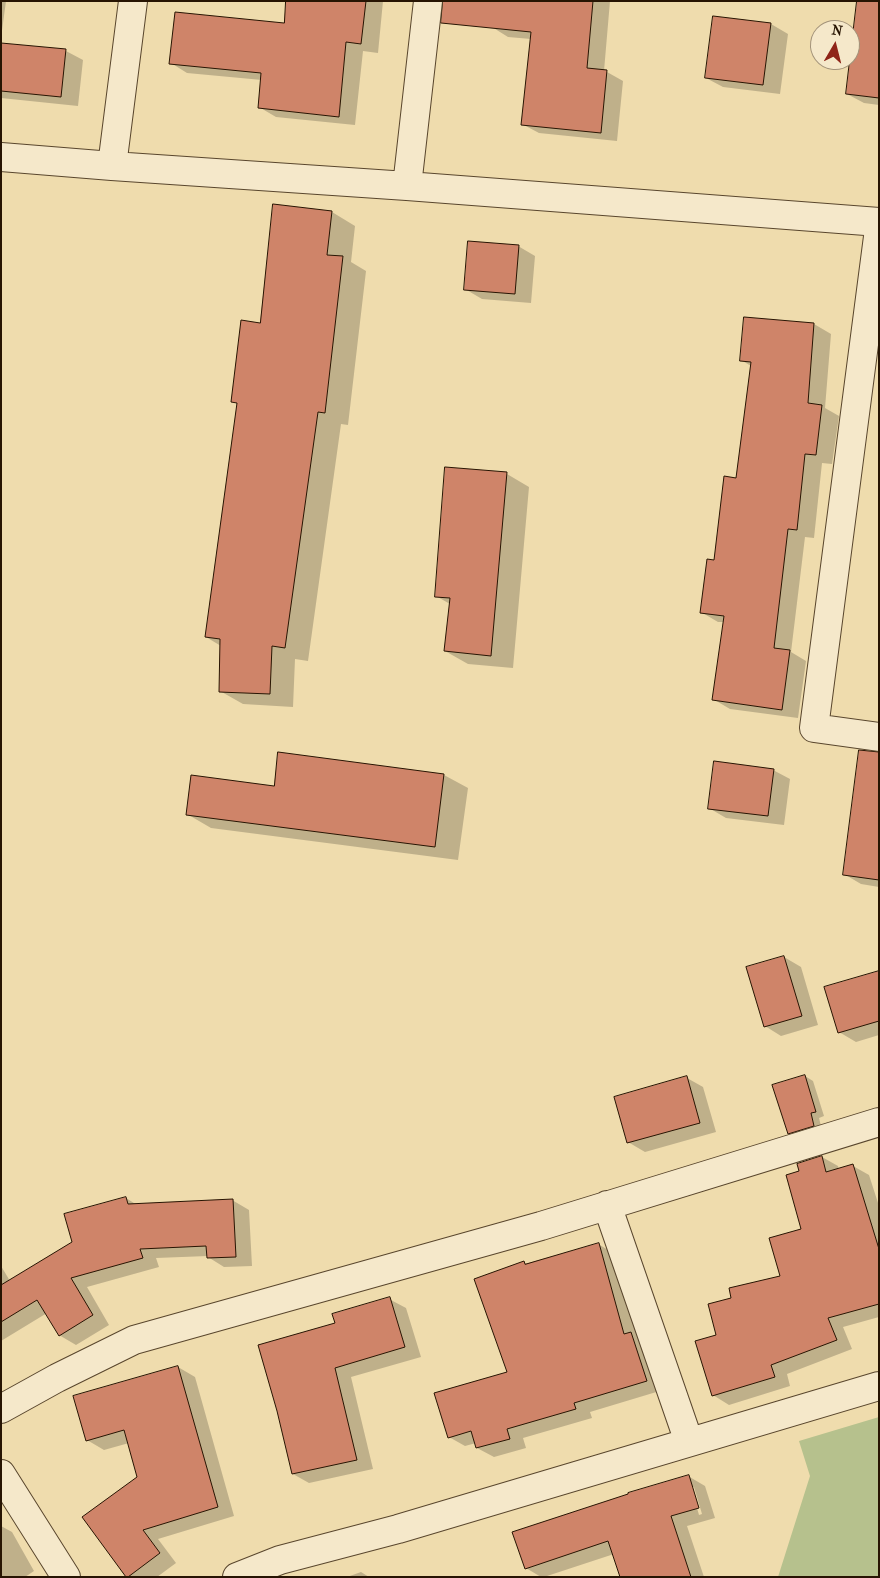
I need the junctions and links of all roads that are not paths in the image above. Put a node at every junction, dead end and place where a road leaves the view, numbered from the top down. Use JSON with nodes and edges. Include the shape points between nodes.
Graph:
{"nodes":[{"id":1,"x":133,"y":1,"type":"edge"},
{"id":2,"x":428,"y":1,"type":"edge"},
{"id":3,"x":1,"y":157,"type":"edge"},
{"id":4,"x":112,"y":166,"type":"junction"},
{"id":5,"x":407,"y":186,"type":"junction"},
{"id":6,"x":879,"y":222,"type":"edge"},
{"id":7,"x":879,"y":229,"type":"edge"},
{"id":8,"x":879,"y":737,"type":"edge"},
{"id":9,"x":879,"y":1122,"type":"edge"},
{"id":10,"x":607,"y":1205,"type":"junction"},
{"id":11,"x":879,"y":1386,"type":"edge"},
{"id":12,"x":1,"y":1409,"type":"edge"},
{"id":13,"x":689,"y":1442,"type":"junction"},
{"id":14,"x":1,"y":1474,"type":"edge"},
{"id":15,"x":66,"y":1577,"type":"edge"},
{"id":16,"x":238,"y":1577,"type":"edge"}],
"edges":[{"from":1,"to":4,"type":"street"},
{"from":2,"to":5,"type":"street"},
{"from":3,"to":4,"type":"street"},
{"from":4,"to":5,"type":"street"},
{"from":5,"to":6,"type":"street"},
{"from":7,"to":8,"type":"street","via":[[814,728]]},
{"from":9,"to":10,"type":"street"},
{"from":10,"to":12,"type":"street","via":[[134,1340]]},
{"from":10,"to":13,"type":"street"},
{"from":11,"to":13,"type":"street"},
{"from":13,"to":16,"type":"street","via":[[398,1529],[280,1560]]},
{"from":14,"to":15,"type":"street"}]}
